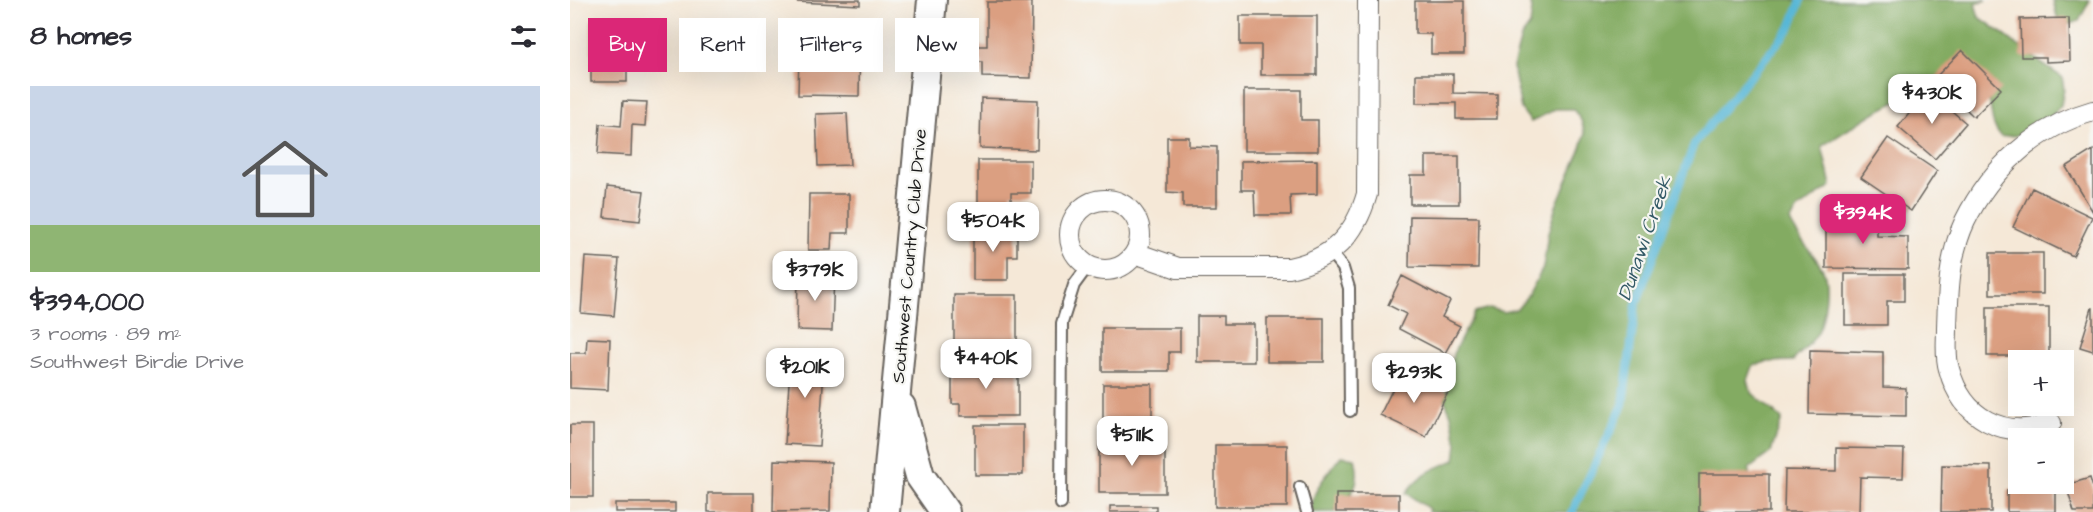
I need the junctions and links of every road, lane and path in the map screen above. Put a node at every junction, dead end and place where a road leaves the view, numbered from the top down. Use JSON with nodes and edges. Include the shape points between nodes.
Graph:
{"nodes":[{"id":1,"x":932,"y":0,"type":"edge"},
{"id":2,"x":1368,"y":0,"type":"edge"},
{"id":3,"x":2093,"y":111,"type":"edge"},
{"id":4,"x":1330,"y":252,"type":"junction"},
{"id":5,"x":1135,"y":254,"type":"junction"},
{"id":6,"x":1088,"y":266,"type":"junction"},
{"id":7,"x":897,"y":389,"type":"junction"},
{"id":8,"x":1350,"y":411,"type":"dead end"},
{"id":9,"x":2051,"y":423,"type":"dead end"},
{"id":10,"x":1300,"y":487,"type":"dead end"},
{"id":11,"x":1061,"y":504,"type":"dead end"},
{"id":12,"x":885,"y":512,"type":"edge"},
{"id":13,"x":945,"y":512,"type":"edge"},
{"id":14,"x":1307,"y":512,"type":"edge"}],
"edges":[{"from":1,"to":7,"type":"street","name":"Southwest Country Club Drive"},
{"from":2,"to":4,"type":"street","via":[[1367,194],[1354,227]]},
{"from":3,"to":9,"type":"street","via":[[2039,135],[1999,168],[1965,222],[1948,285],[1946,353],[1959,394],[1976,415],[1990,424],[2013,430],[2037,429]]},
{"from":4,"to":5,"type":"street","via":[[1289,268],[1178,268]]},
{"from":4,"to":8,"type":"lane","via":[[1343,268],[1349,288]]},
{"from":5,"to":6,"type":"street","via":[[1128,262],[1109,270]]},
{"from":5,"to":6,"type":"street","via":[[1139,242],[1136,219],[1119,203],[1095,202],[1076,215],[1071,226],[1072,249]]},
{"from":6,"to":11,"type":"lane","via":[[1074,285],[1062,323]]},
{"from":7,"to":12,"type":"street","name":"Southwest Country Club Drive"},
{"from":7,"to":13,"type":"street","via":[[920,476]]},
{"from":10,"to":14,"type":"lane"}]}
